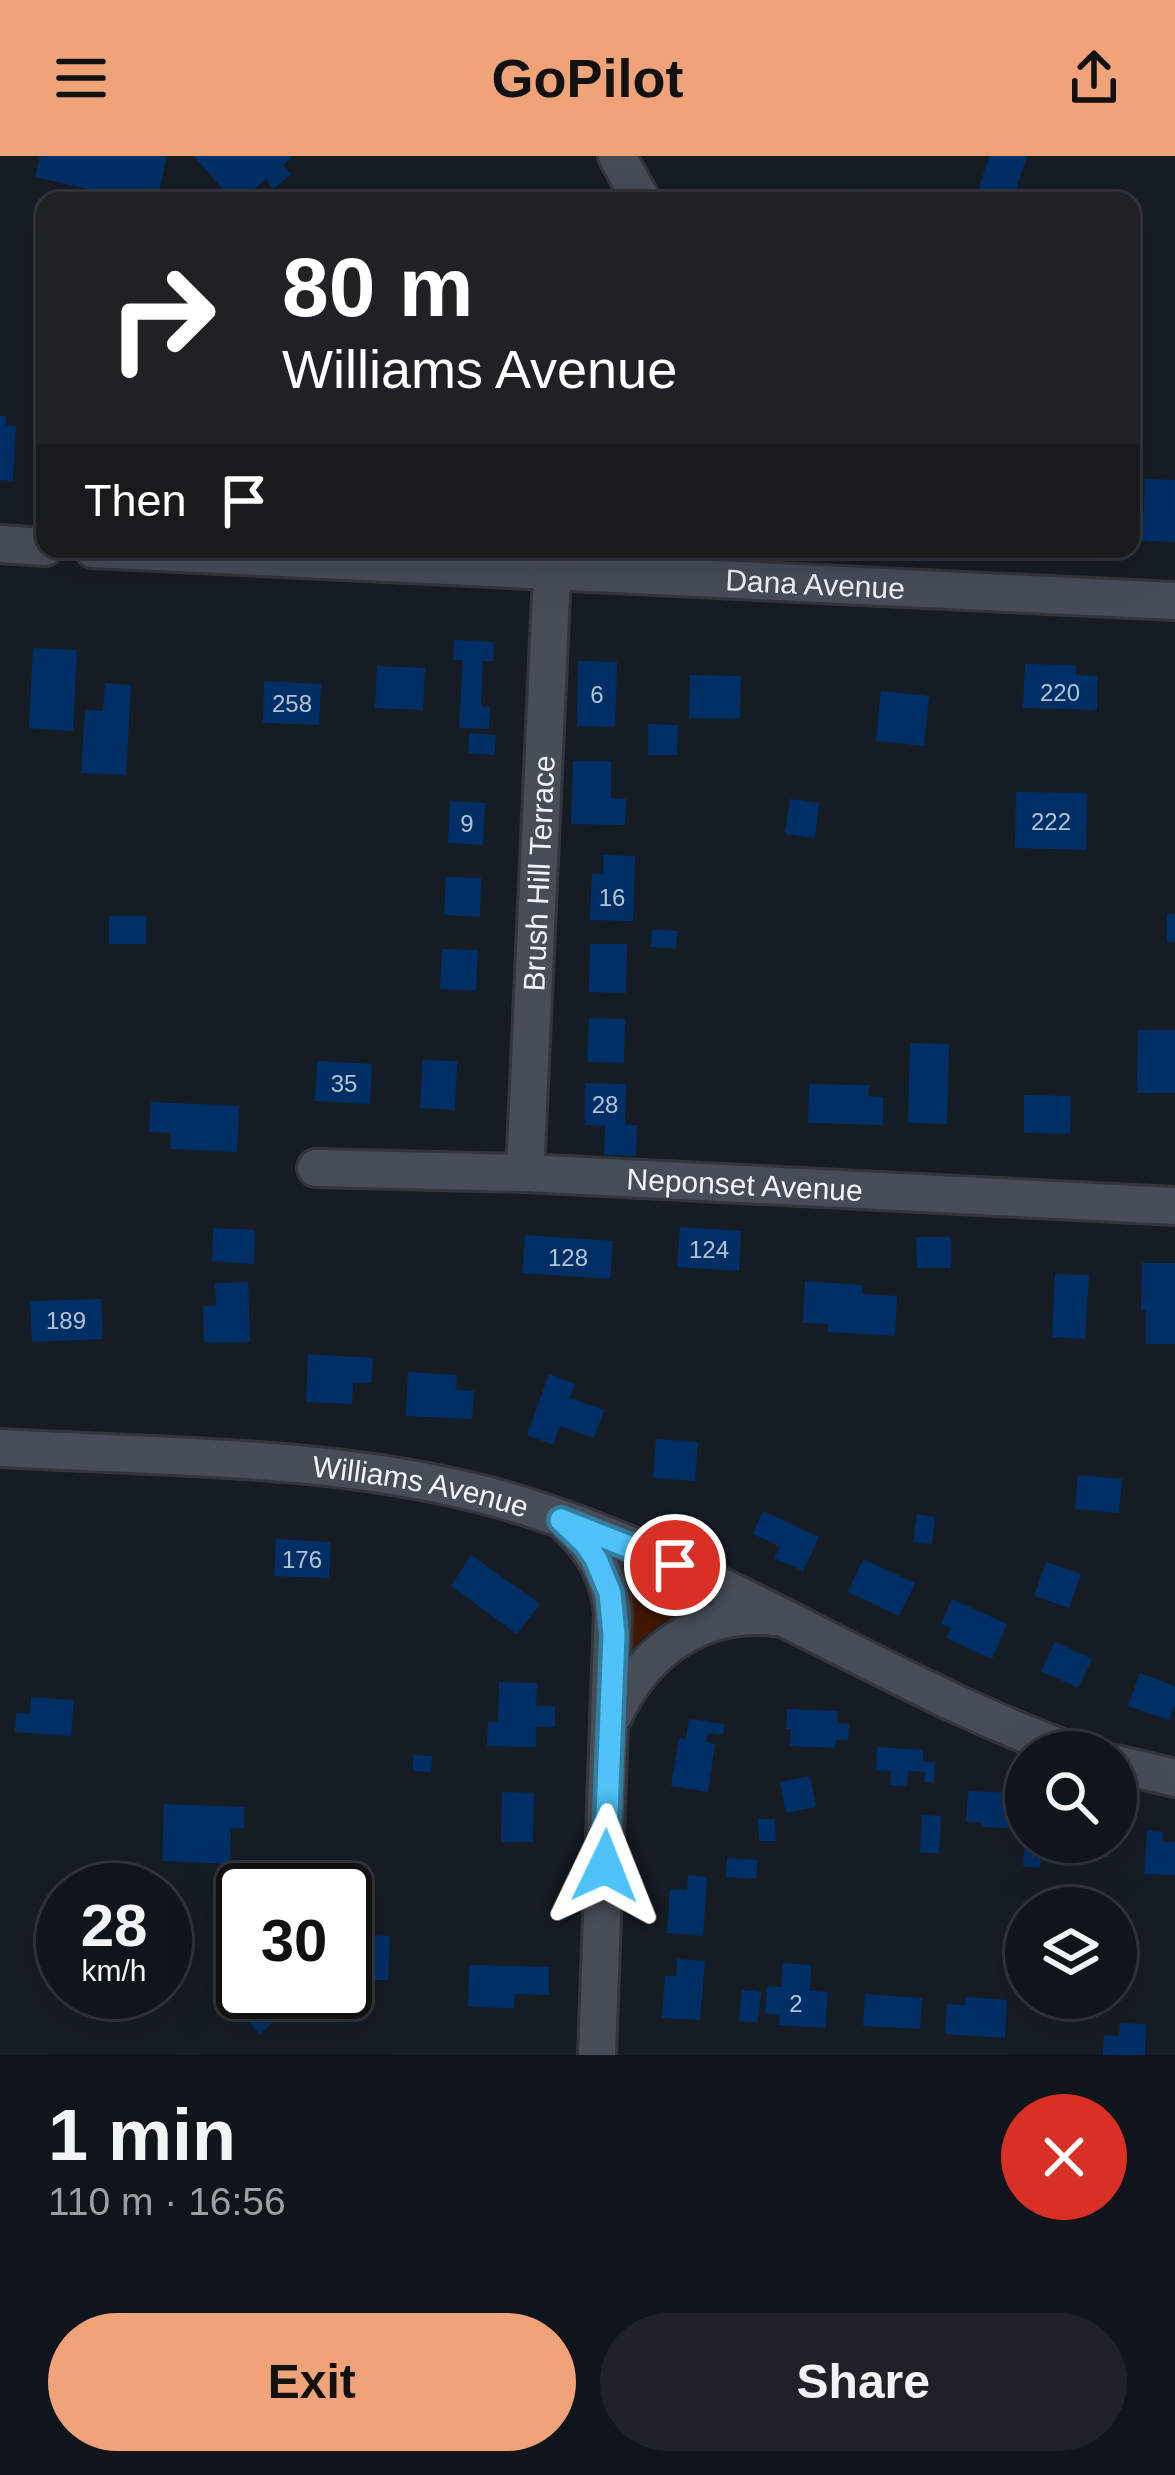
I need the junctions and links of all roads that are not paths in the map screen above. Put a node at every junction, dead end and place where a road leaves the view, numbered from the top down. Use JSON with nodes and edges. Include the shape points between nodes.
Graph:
{"nodes":[{"id":1,"x":617,"y":156,"type":"edge"},
{"id":2,"x":637,"y":192,"type":"edge"},
{"id":3,"x":0,"y":544,"type":"edge"},
{"id":4,"x":36,"y":546,"type":"edge"},
{"id":5,"x":273,"y":558,"type":"edge"},
{"id":6,"x":771,"y":565,"type":"edge"},
{"id":7,"x":552,"y":572,"type":"junction"},
{"id":8,"x":1175,"y":602,"type":"edge"},
{"id":9,"x":316,"y":1168,"type":"dead end"},
{"id":10,"x":524,"y":1173,"type":"junction"},
{"id":11,"x":1175,"y":1206,"type":"edge"},
{"id":12,"x":0,"y":1448,"type":"edge"},
{"id":13,"x":561,"y":1520,"type":"junction"},
{"id":14,"x":788,"y":1618,"type":"junction"},
{"id":15,"x":610,"y":1724,"type":"junction"},
{"id":16,"x":1022,"y":1731,"type":"edge"},
{"id":17,"x":1137,"y":1769,"type":"edge"},
{"id":18,"x":1175,"y":1778,"type":"edge"},
{"id":19,"x":597,"y":2055,"type":"edge"}],
"edges":[{"from":1,"to":2,"type":"street"},
{"from":3,"to":4,"type":"street"},
{"from":5,"to":7,"type":"street","name":"Dana Avenue"},
{"from":6,"to":7,"type":"street","name":"Dana Avenue"},
{"from":6,"to":8,"type":"street","name":"Dana Avenue"},
{"from":7,"to":10,"type":"street","name":"Brush Hill Terrace"},
{"from":9,"to":10,"type":"street","name":"Neponset Avenue"},
{"from":10,"to":11,"type":"street","name":"Neponset Avenue"},
{"from":12,"to":13,"type":"street","name":"Williams Avenue","via":[[366,1474],[472,1492]]},
{"from":13,"to":14,"type":"street","name":"Williams Avenue"},
{"from":13,"to":15,"type":"street","via":[[586,1544],[610,1593]]},
{"from":14,"to":15,"type":"street","via":[[728,1617],[689,1632],[641,1671]]},
{"from":14,"to":16,"type":"street","name":"Williams Avenue"},
{"from":15,"to":19,"type":"street"},
{"from":17,"to":18,"type":"street"}]}
